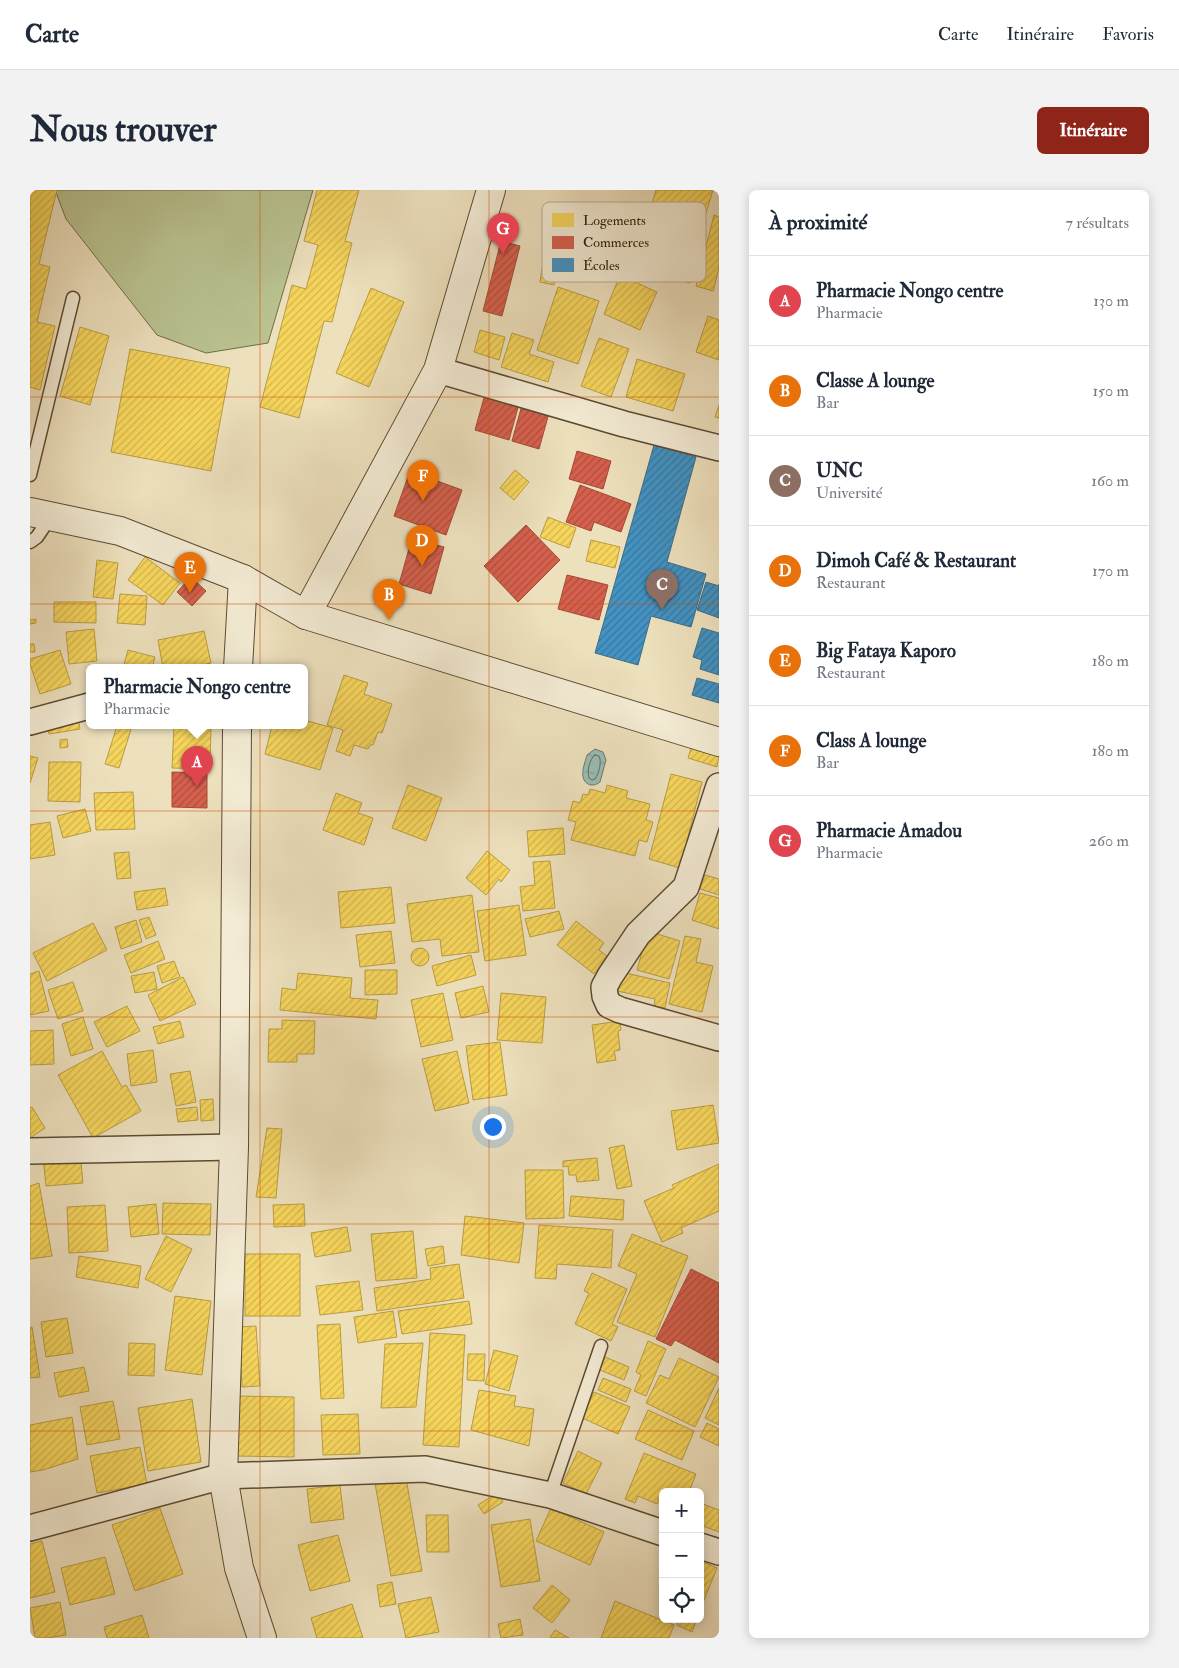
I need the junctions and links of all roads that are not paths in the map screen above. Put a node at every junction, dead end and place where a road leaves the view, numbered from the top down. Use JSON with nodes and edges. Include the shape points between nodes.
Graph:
{"nodes":[{"id":1,"x":491,"y":190,"type":"edge"},
{"id":2,"x":72,"y":298,"type":"dead end"},
{"id":3,"x":438,"y":370,"type":"junction"},
{"id":4,"x":719,"y":448,"type":"edge"},
{"id":5,"x":30,"y":475,"type":"edge"},
{"id":6,"x":41,"y":514,"type":"edge"},
{"id":7,"x":30,"y":542,"type":"edge"},
{"id":8,"x":243,"y":579,"type":"junction"},
{"id":9,"x":306,"y":615,"type":"junction"},
{"id":10,"x":238,"y":664,"type":"edge"},
{"id":11,"x":86,"y":707,"type":"edge"},
{"id":12,"x":30,"y":722,"type":"edge"},
{"id":13,"x":237,"y":729,"type":"edge"},
{"id":14,"x":719,"y":742,"type":"edge"},
{"id":15,"x":719,"y":786,"type":"edge"},
{"id":16,"x":719,"y":1038,"type":"edge"},
{"id":17,"x":234,"y":1147,"type":"junction"},
{"id":18,"x":30,"y":1151,"type":"edge"},
{"id":19,"x":601,"y":1346,"type":"dead end"},
{"id":20,"x":223,"y":1476,"type":"junction"},
{"id":21,"x":550,"y":1495,"type":"junction"},
{"id":22,"x":30,"y":1528,"type":"edge"},
{"id":23,"x":659,"y":1532,"type":"edge"},
{"id":24,"x":704,"y":1547,"type":"edge"},
{"id":25,"x":719,"y":1552,"type":"edge"},
{"id":26,"x":262,"y":1638,"type":"edge"}],
"edges":[{"from":1,"to":3,"type":"street"},
{"from":2,"to":5,"type":"lane"},
{"from":3,"to":4,"type":"street"},
{"from":3,"to":9,"type":"street"},
{"from":6,"to":7,"type":"lane","via":[[37,537]]},
{"from":6,"to":8,"type":"street","via":[[120,531]]},
{"from":8,"to":9,"type":"street"},
{"from":8,"to":10,"type":"street"},
{"from":9,"to":14,"type":"street"},
{"from":11,"to":12,"type":"street"},
{"from":13,"to":17,"type":"street"},
{"from":15,"to":16,"type":"street","via":[[686,887],[638,934],[604,987],[609,1005],[620,1010]]},
{"from":17,"to":18,"type":"street"},
{"from":17,"to":20,"type":"street"},
{"from":19,"to":21,"type":"lane"},
{"from":20,"to":21,"type":"street","via":[[425,1469]]},
{"from":20,"to":22,"type":"street"},
{"from":20,"to":26,"type":"street","via":[[239,1568]]},
{"from":21,"to":23,"type":"street"},
{"from":24,"to":25,"type":"street"}]}
